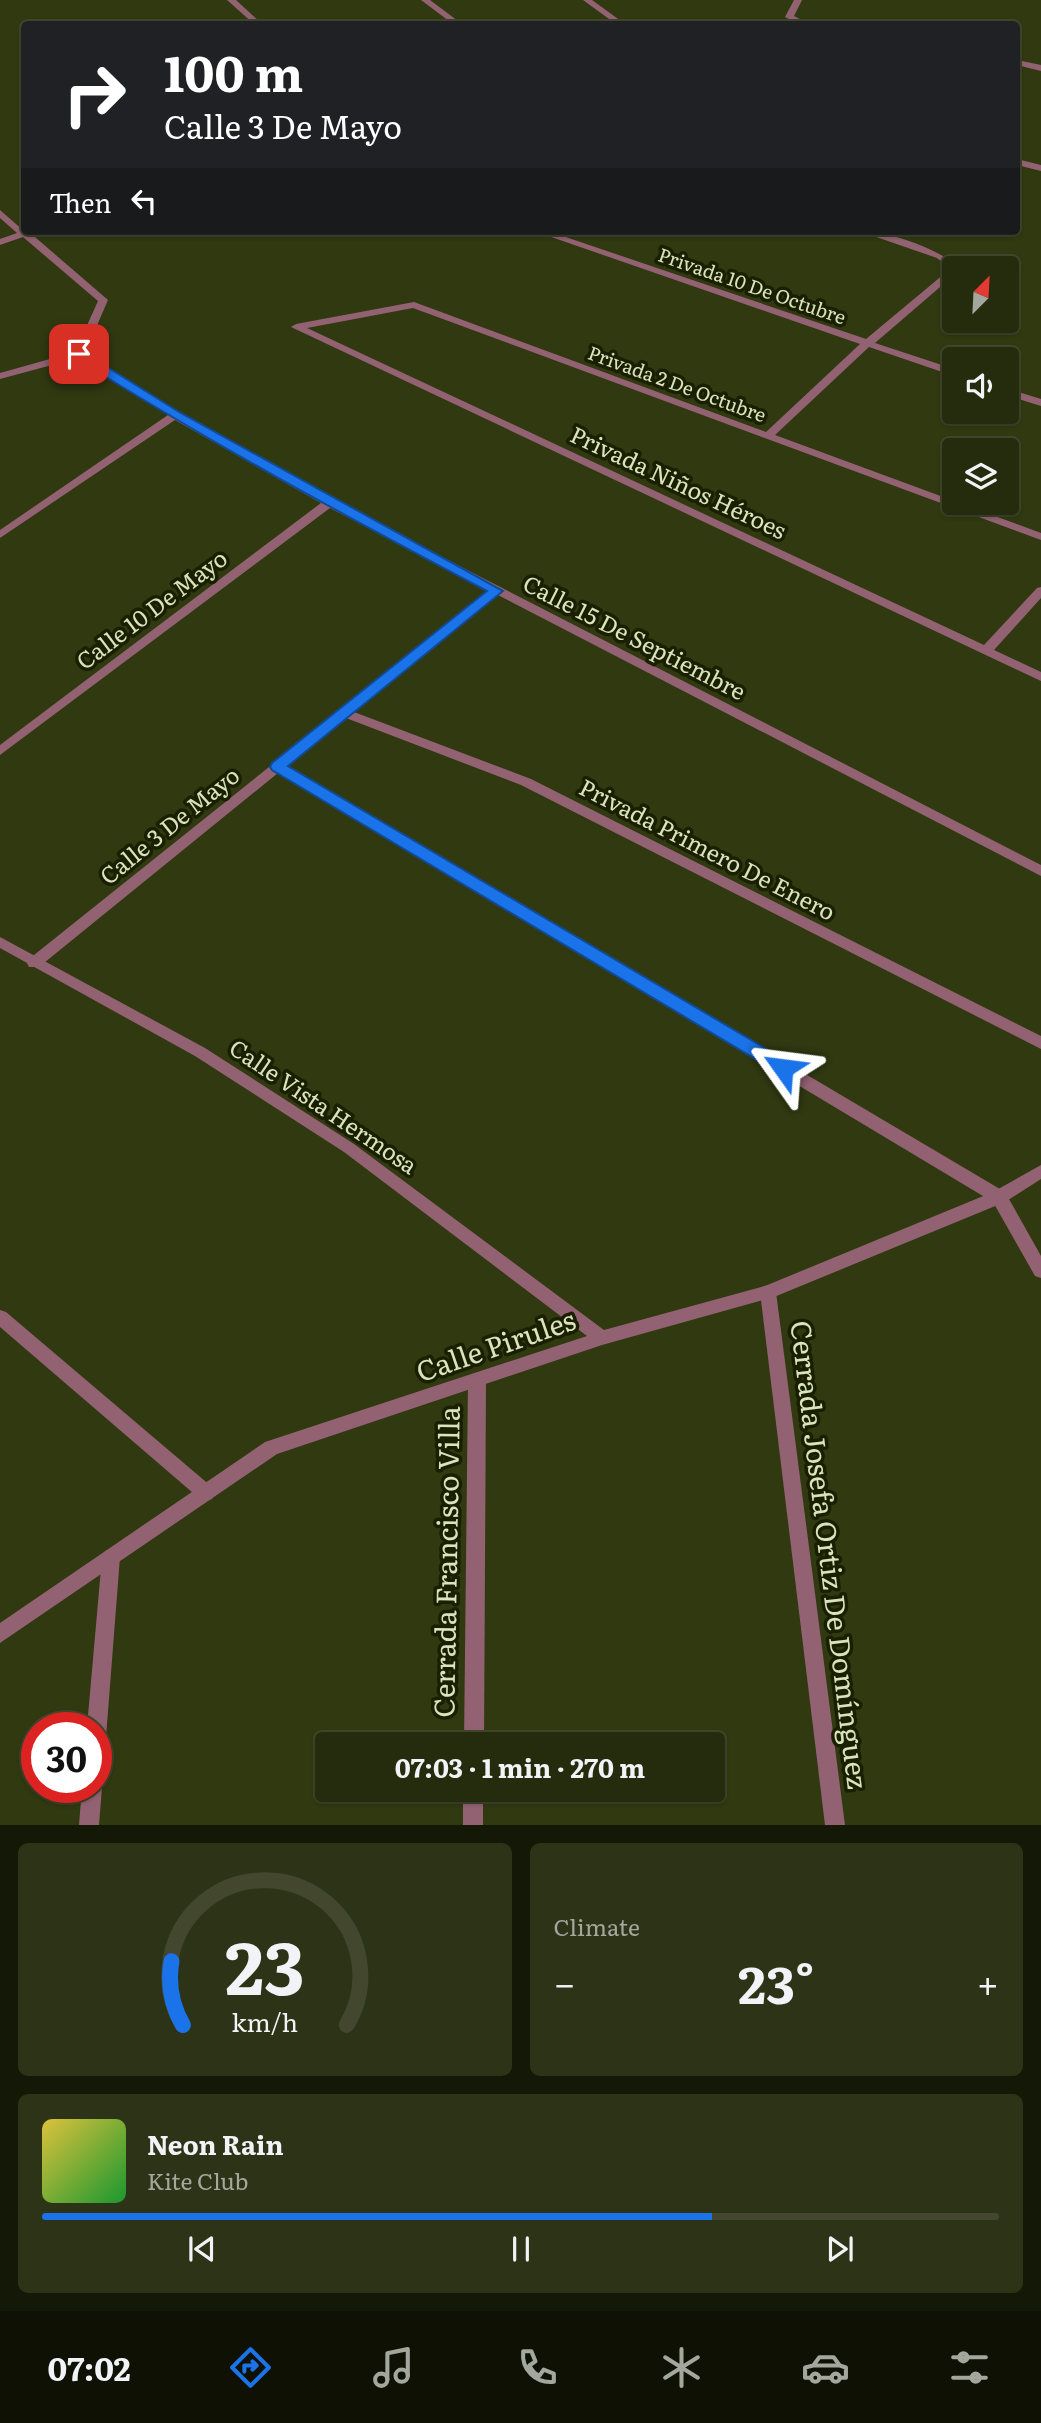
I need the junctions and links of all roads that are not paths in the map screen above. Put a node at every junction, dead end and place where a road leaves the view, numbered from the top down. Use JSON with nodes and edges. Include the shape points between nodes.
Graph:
{"nodes":[{"id":1,"x":231,"y":0,"type":"edge"},
{"id":2,"x":425,"y":0,"type":"edge"},
{"id":3,"x":587,"y":0,"type":"edge"},
{"id":4,"x":798,"y":0,"type":"edge"},
{"id":5,"x":255,"y":21,"type":"edge"},
{"id":6,"x":454,"y":21,"type":"edge"},
{"id":7,"x":617,"y":21,"type":"edge"},
{"id":8,"x":799,"y":21,"type":"edge"},
{"id":9,"x":1020,"y":64,"type":"edge"},
{"id":10,"x":1041,"y":68,"type":"edge"},
{"id":11,"x":1020,"y":163,"type":"edge"},
{"id":12,"x":1041,"y":168,"type":"edge"},
{"id":13,"x":0,"y":213,"type":"edge"},
{"id":14,"x":21,"y":230,"type":"edge"},
{"id":15,"x":21,"y":234,"type":"edge"},
{"id":16,"x":27,"y":235,"type":"edge"},
{"id":17,"x":551,"y":235,"type":"edge"},
{"id":18,"x":876,"y":235,"type":"edge"},
{"id":19,"x":0,"y":242,"type":"edge"},
{"id":20,"x":942,"y":258,"type":"edge"},
{"id":21,"x":942,"y":279,"type":"edge"},
{"id":22,"x":296,"y":327,"type":"joint"},
{"id":23,"x":867,"y":344,"type":"junction"},
{"id":24,"x":79,"y":354,"type":"junction"},
{"id":25,"x":942,"y":369,"type":"edge"},
{"id":26,"x":0,"y":376,"type":"edge"},
{"id":27,"x":1019,"y":395,"type":"edge"},
{"id":28,"x":1041,"y":403,"type":"edge"},
{"id":29,"x":175,"y":415,"type":"junction"},
{"id":30,"x":768,"y":436,"type":"junction"},
{"id":31,"x":329,"y":502,"type":"junction"},
{"id":32,"x":0,"y":535,"type":"edge"},
{"id":33,"x":1041,"y":537,"type":"edge"},
{"id":34,"x":496,"y":591,"type":"junction"},
{"id":35,"x":1041,"y":591,"type":"edge"},
{"id":36,"x":986,"y":651,"type":"junction"},
{"id":37,"x":1041,"y":677,"type":"edge"},
{"id":38,"x":345,"y":713,"type":"junction"},
{"id":39,"x":0,"y":751,"type":"edge"},
{"id":40,"x":278,"y":767,"type":"junction"},
{"id":41,"x":1041,"y":871,"type":"edge"},
{"id":42,"x":0,"y":942,"type":"edge"},
{"id":43,"x":34,"y":963,"type":"junction"},
{"id":44,"x":1041,"y":1043,"type":"edge"},
{"id":45,"x":1041,"y":1171,"type":"edge"},
{"id":46,"x":999,"y":1197,"type":"junction"},
{"id":47,"x":1041,"y":1271,"type":"edge"},
{"id":48,"x":768,"y":1292,"type":"junction"},
{"id":49,"x":0,"y":1317,"type":"edge"},
{"id":50,"x":602,"y":1338,"type":"junction"},
{"id":51,"x":477,"y":1381,"type":"junction"},
{"id":52,"x":205,"y":1493,"type":"junction"},
{"id":53,"x":111,"y":1557,"type":"junction"},
{"id":54,"x":0,"y":1634,"type":"edge"},
{"id":55,"x":98,"y":1712,"type":"edge"},
{"id":56,"x":474,"y":1732,"type":"edge"},
{"id":57,"x":473,"y":1802,"type":"edge"},
{"id":58,"x":91,"y":1803,"type":"edge"},
{"id":59,"x":89,"y":1825,"type":"edge"},
{"id":60,"x":473,"y":1825,"type":"edge"},
{"id":61,"x":835,"y":1825,"type":"edge"}],
"edges":[{"from":1,"to":5,"type":"street"},
{"from":2,"to":6,"type":"street"},
{"from":3,"to":7,"type":"street"},
{"from":4,"to":8,"type":"street","via":[[789,16]]},
{"from":9,"to":10,"type":"street"},
{"from":11,"to":12,"type":"street"},
{"from":13,"to":14,"type":"street"},
{"from":15,"to":19,"type":"street"},
{"from":16,"to":24,"type":"street","via":[[103,300]]},
{"from":17,"to":23,"type":"street","name":"Privada 10 De Octubre"},
{"from":18,"to":20,"type":"street"},
{"from":21,"to":23,"type":"street"},
{"from":22,"to":30,"type":"street","name":"Privada 2 De Octubre","via":[[414,305]]},
{"from":22,"to":36,"type":"street","name":"Privada Niños Héroes"},
{"from":23,"to":25,"type":"street","name":"Privada 10 De Octubre"},
{"from":23,"to":30,"type":"street"},
{"from":24,"to":26,"type":"street"},
{"from":24,"to":29,"type":"street","name":"Calle 15 De Septiembre"},
{"from":27,"to":28,"type":"street"},
{"from":29,"to":31,"type":"street","name":"Calle 15 De Septiembre"},
{"from":29,"to":32,"type":"street"},
{"from":30,"to":33,"type":"street","name":"Privada 2 De Octubre"},
{"from":31,"to":34,"type":"street","name":"Calle 15 De Septiembre"},
{"from":31,"to":39,"type":"street","name":"Calle 10 De Mayo"},
{"from":34,"to":38,"type":"street","name":"Calle 3 De Mayo"},
{"from":34,"to":41,"type":"street","name":"Calle 15 De Septiembre"},
{"from":35,"to":36,"type":"street"},
{"from":36,"to":37,"type":"street","name":"Privada Niños Héroes"},
{"from":38,"to":40,"type":"street","name":"Calle 3 De Mayo"},
{"from":38,"to":44,"type":"street","name":"Privada Primero De Enero","via":[[526,782]]},
{"from":40,"to":43,"type":"street","name":"Calle 3 De Mayo"},
{"from":40,"to":46,"type":"street"},
{"from":42,"to":43,"type":"street","name":"Calle Vista Hermosa"},
{"from":43,"to":50,"type":"street","name":"Calle Vista Hermosa","via":[[200,1052],[338,1141]]},
{"from":45,"to":46,"type":"street","name":"Calle Pirules"},
{"from":46,"to":47,"type":"street"},
{"from":46,"to":48,"type":"street","name":"Calle Pirules"},
{"from":48,"to":50,"type":"street","name":"Calle Pirules"},
{"from":48,"to":61,"type":"street","name":"Cerrada Josefa Ortiz De Domínguez"},
{"from":49,"to":52,"type":"street"},
{"from":50,"to":51,"type":"street","name":"Calle Pirules"},
{"from":51,"to":52,"type":"street","name":"Calle Pirules","via":[[271,1448]]},
{"from":51,"to":56,"type":"street","name":"Cerrada Francisco Villa"},
{"from":52,"to":53,"type":"street","name":"Calle Pirules"},
{"from":53,"to":54,"type":"street","name":"Calle Pirules"},
{"from":53,"to":55,"type":"street"},
{"from":57,"to":60,"type":"street"},
{"from":58,"to":59,"type":"street"}]}
